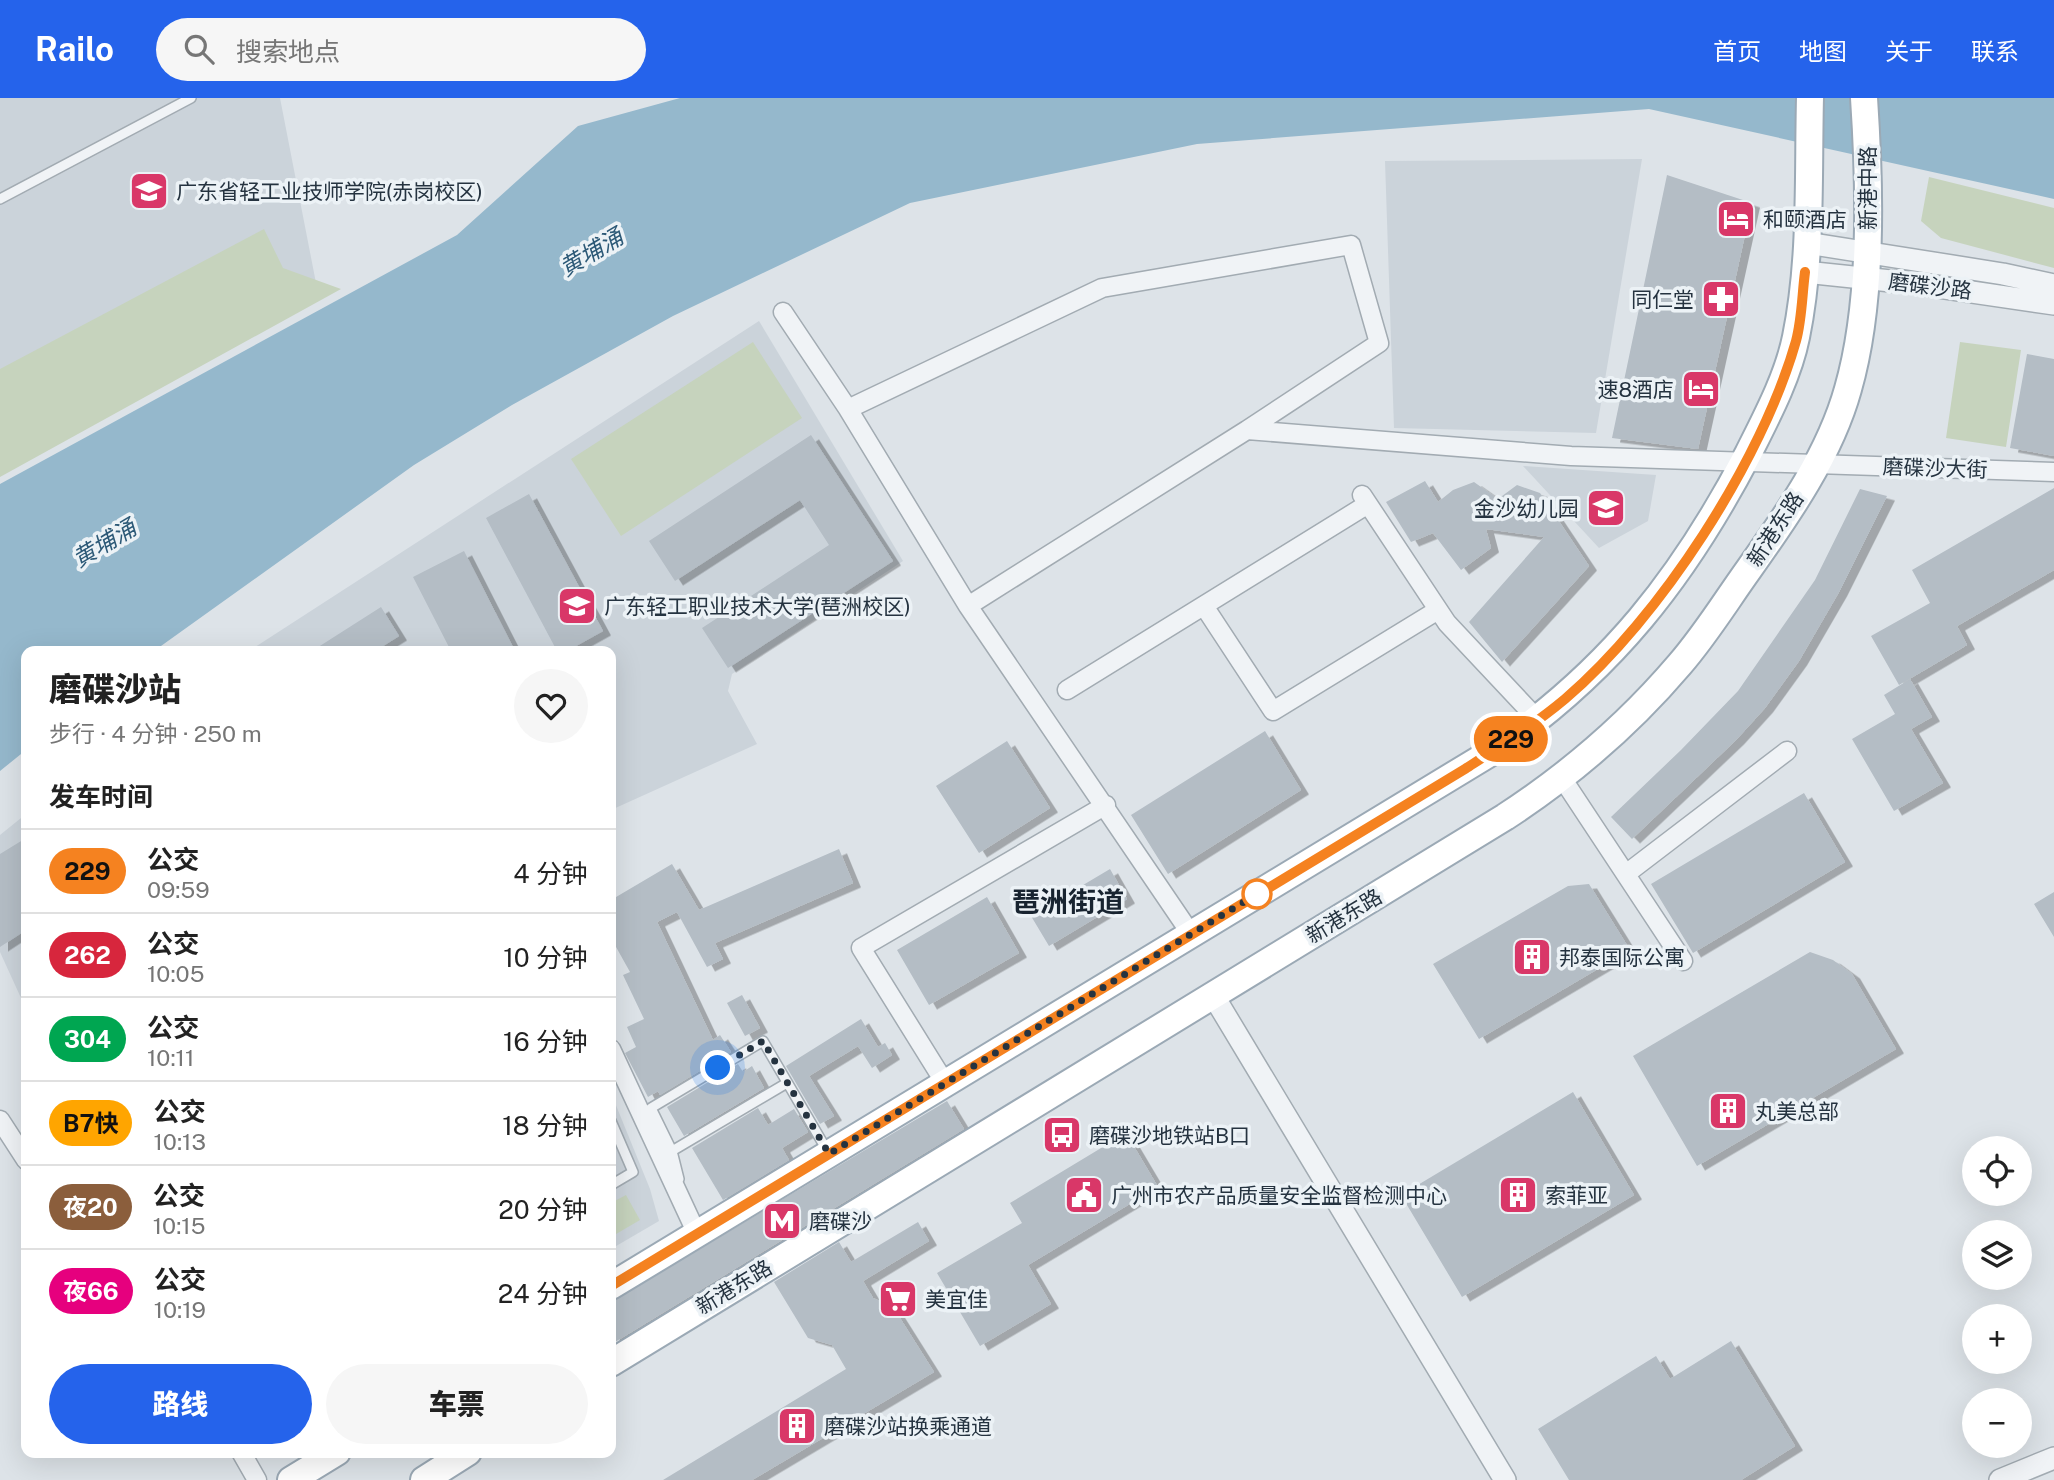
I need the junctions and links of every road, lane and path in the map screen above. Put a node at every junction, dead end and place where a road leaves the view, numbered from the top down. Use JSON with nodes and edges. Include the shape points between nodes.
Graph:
{"nodes":[{"id":1,"x":191,"y":98,"type":"edge"},
{"id":2,"x":1810,"y":98,"type":"edge"},
{"id":3,"x":1864,"y":98,"type":"edge"},
{"id":4,"x":0,"y":198,"type":"edge"},
{"id":5,"x":1807,"y":243,"type":"junction"},
{"id":6,"x":1865,"y":265,"type":"junction"},
{"id":7,"x":1805,"y":272,"type":"junction"},
{"id":8,"x":2054,"y":285,"type":"edge"},
{"id":9,"x":2054,"y":304,"type":"edge"},
{"id":10,"x":783,"y":312,"type":"dead end"},
{"id":11,"x":848,"y":409,"type":"junction"},
{"id":12,"x":1247,"y":429,"type":"junction"},
{"id":13,"x":1744,"y":460,"type":"junction"},
{"id":14,"x":1816,"y":465,"type":"junction"},
{"id":15,"x":2054,"y":472,"type":"edge"},
{"id":16,"x":968,"y":606,"type":"junction"},
{"id":17,"x":1204,"y":606,"type":"junction"},
{"id":18,"x":1438,"y":610,"type":"junction"},
{"id":19,"x":1067,"y":690,"type":"dead end"},
{"id":20,"x":1538,"y":720,"type":"junction"},
{"id":21,"x":1787,"y":751,"type":"dead end"},
{"id":22,"x":1562,"y":778,"type":"junction"},
{"id":23,"x":1106,"y":805,"type":"junction"},
{"id":24,"x":1626,"y":874,"type":"junction"},
{"id":25,"x":1191,"y":934,"type":"junction"},
{"id":26,"x":1683,"y":961,"type":"dead end"},
{"id":27,"x":1213,"y":995,"type":"junction"},
{"id":28,"x":616,"y":1060,"type":"edge"},
{"id":29,"x":787,"y":1083,"type":"junction"},
{"id":30,"x":945,"y":1083,"type":"junction"},
{"id":31,"x":0,"y":1120,"type":"edge"},
{"id":32,"x":616,"y":1133,"type":"edge"},
{"id":33,"x":672,"y":1151,"type":"junction"},
{"id":34,"x":21,"y":1152,"type":"edge"},
{"id":35,"x":829,"y":1154,"type":"junction"},
{"id":36,"x":616,"y":1182,"type":"edge"},
{"id":37,"x":692,"y":1224,"type":"junction"},
{"id":38,"x":616,"y":1282,"type":"edge"},
{"id":39,"x":616,"y":1360,"type":"edge"},
{"id":40,"x":244,"y":1458,"type":"edge"},
{"id":41,"x":328,"y":1458,"type":"edge"},
{"id":42,"x":459,"y":1458,"type":"edge"},
{"id":43,"x":2054,"y":1458,"type":"edge"},
{"id":44,"x":298,"y":1477,"type":"edge"},
{"id":45,"x":2004,"y":1478,"type":"edge"},
{"id":46,"x":257,"y":1480,"type":"edge"},
{"id":47,"x":424,"y":1480,"type":"edge"},
{"id":48,"x":1504,"y":1480,"type":"edge"}],
"edges":[{"from":1,"to":4,"type":"lane"},
{"from":2,"to":5,"type":"main road"},
{"from":3,"to":6,"type":"main road","name":"新港中路","via":[[1870,188]]},
{"from":5,"to":6,"type":"street","name":"磨碟沙路"},
{"from":5,"to":7,"type":"main road"},
{"from":6,"to":7,"type":"street","name":"磨碟沙路"},
{"from":6,"to":8,"type":"street","name":"磨碟沙路","via":[[2003,274]]},
{"from":6,"to":9,"type":"street","name":"磨碟沙路"},
{"from":6,"to":14,"type":"main road","name":"新港东路","via":[[1859,340],[1849,388]]},
{"from":7,"to":13,"type":"main road","via":[[1796,341],[1766,419]]},
{"from":10,"to":11,"type":"street"},
{"from":11,"to":12,"type":"street","via":[[1102,288],[1352,245],[1379,343]]},
{"from":11,"to":16,"type":"street"},
{"from":12,"to":13,"type":"street","name":"磨碟沙大街","via":[[1570,456]]},
{"from":12,"to":16,"type":"street"},
{"from":13,"to":14,"type":"street","name":"磨碟沙大街"},
{"from":13,"to":20,"type":"main road","via":[[1657,601],[1602,663]]},
{"from":14,"to":15,"type":"street","name":"磨碟沙大街"},
{"from":14,"to":22,"type":"main road","name":"新港东路","via":[[1779,527],[1681,664],[1612,736]]},
{"from":16,"to":23,"type":"street"},
{"from":17,"to":18,"type":"street","via":[[1273,711]]},
{"from":17,"to":18,"type":"street","via":[[1365,500]]},
{"from":17,"to":19,"type":"street"},
{"from":18,"to":20,"type":"street"},
{"from":20,"to":25,"type":"main road"},
{"from":21,"to":24,"type":"street"},
{"from":22,"to":24,"type":"street"},
{"from":22,"to":27,"type":"main road","name":"新港东路"},
{"from":23,"to":25,"type":"street"},
{"from":23,"to":30,"type":"street","via":[[861,948]]},
{"from":24,"to":26,"type":"street"},
{"from":25,"to":30,"type":"main road"},
{"from":27,"to":39,"type":"main road","name":"新港东路"},
{"from":27,"to":48,"type":"street"},
{"from":28,"to":37,"type":"street"},
{"from":29,"to":33,"type":"lane"},
{"from":29,"to":33,"type":"lane","via":[[763,1041],[650,1108]]},
{"from":29,"to":35,"type":"lane"},
{"from":30,"to":35,"type":"main road"},
{"from":31,"to":34,"type":"street"},
{"from":32,"to":36,"type":"lane","via":[[633,1172]]},
{"from":33,"to":37,"type":"lane"},
{"from":35,"to":37,"type":"main road"},
{"from":37,"to":38,"type":"main road"},
{"from":40,"to":46,"type":"street"},
{"from":41,"to":44,"type":"main road"},
{"from":42,"to":47,"type":"main road"},
{"from":43,"to":45,"type":"street"}]}
